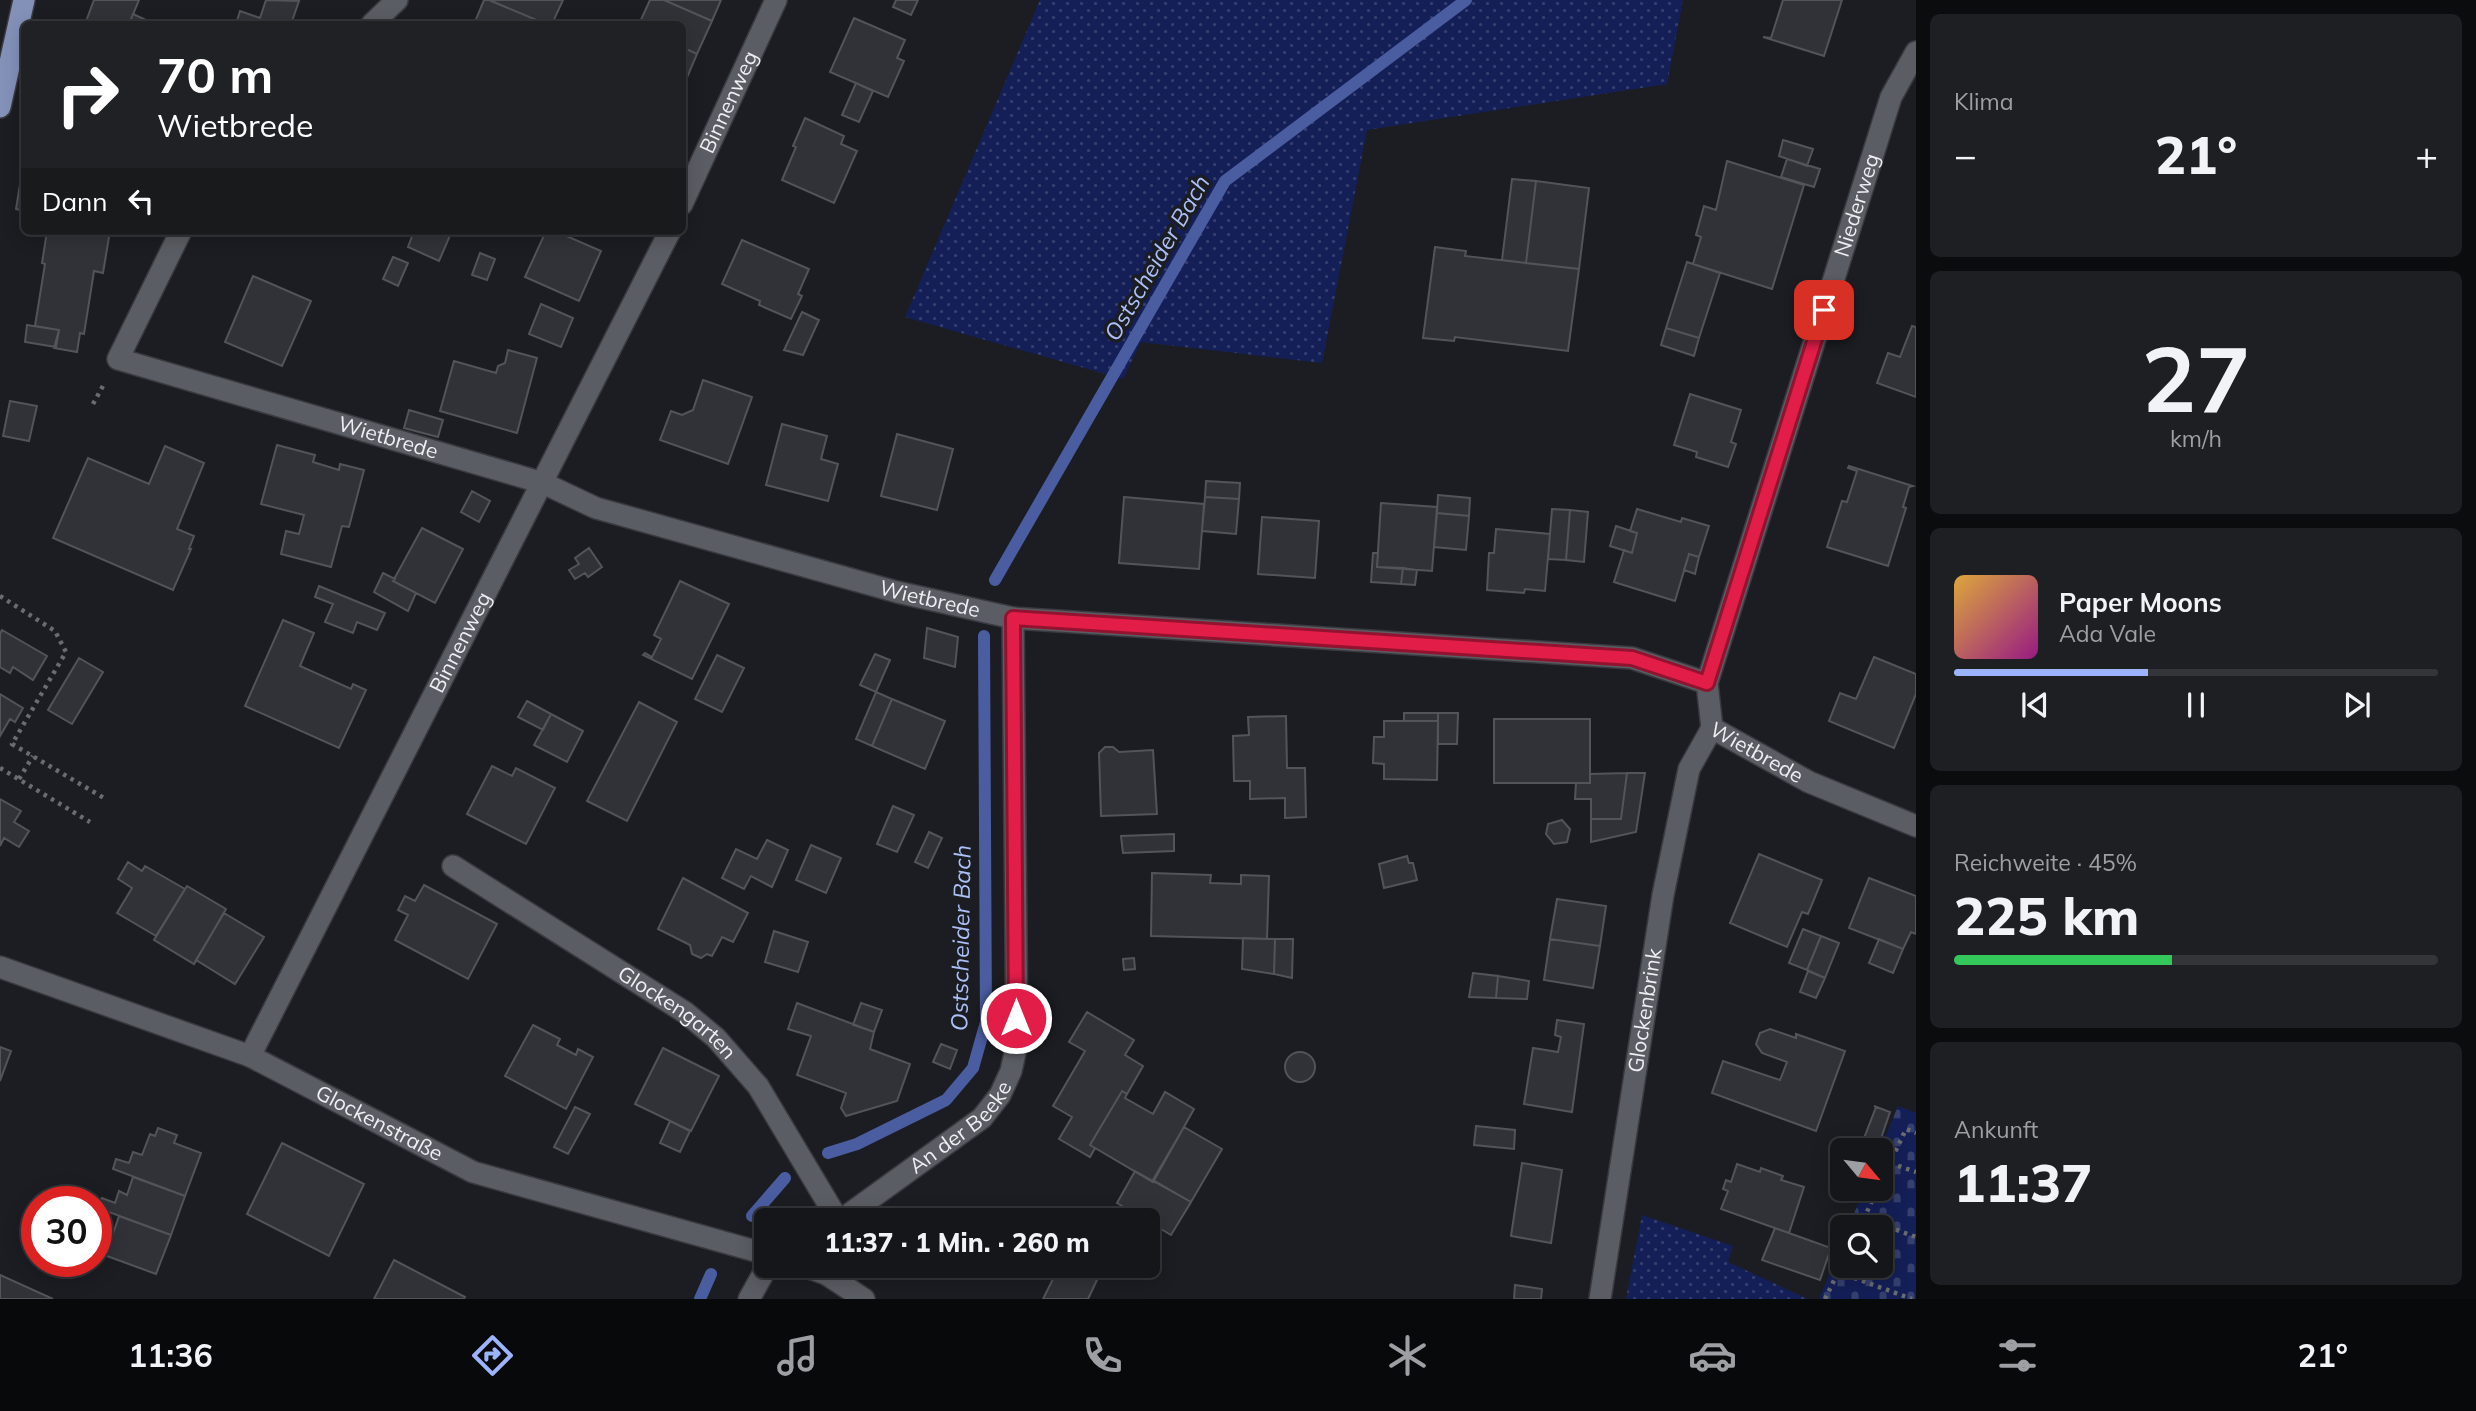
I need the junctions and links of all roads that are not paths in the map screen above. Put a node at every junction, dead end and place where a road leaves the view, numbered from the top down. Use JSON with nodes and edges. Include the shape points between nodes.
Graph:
{"nodes":[{"id":1,"x":24,"y":0,"type":"edge"},
{"id":2,"x":397,"y":0,"type":"edge"},
{"id":3,"x":776,"y":0,"type":"edge"},
{"id":4,"x":375,"y":21,"type":"edge"},
{"id":5,"x":1916,"y":52,"type":"edge"},
{"id":6,"x":0,"y":107,"type":"edge"},
{"id":7,"x":686,"y":195,"type":"edge"},
{"id":8,"x":179,"y":235,"type":"edge"},
{"id":9,"x":668,"y":235,"type":"edge"},
{"id":10,"x":543,"y":483,"type":"junction"},
{"id":11,"x":1013,"y":618,"type":"junction"},
{"id":12,"x":1707,"y":683,"type":"junction"},
{"id":13,"x":1712,"y":728,"type":"junction"},
{"id":14,"x":1916,"y":826,"type":"edge"},
{"id":15,"x":453,"y":866,"type":"dead end"},
{"id":16,"x":0,"y":967,"type":"edge"},
{"id":17,"x":250,"y":1056,"type":"junction"},
{"id":18,"x":832,"y":1208,"type":"edge"},
{"id":19,"x":856,"y":1208,"type":"edge"},
{"id":20,"x":754,"y":1251,"type":"edge"},
{"id":21,"x":761,"y":1278,"type":"edge"},
{"id":22,"x":837,"y":1278,"type":"edge"},
{"id":23,"x":749,"y":1299,"type":"edge"},
{"id":24,"x":864,"y":1299,"type":"edge"},
{"id":25,"x":1600,"y":1299,"type":"edge"}],
"edges":[{"from":1,"to":6,"type":"main road"},
{"from":2,"to":4,"type":"street"},
{"from":3,"to":7,"type":"street","name":"Binnenweg"},
{"from":5,"to":12,"type":"street","name":"Niederweg","via":[[1891,97]]},
{"from":8,"to":10,"type":"street","name":"Wietbrede","via":[[118,359]]},
{"from":9,"to":10,"type":"street","name":"Binnenweg"},
{"from":10,"to":11,"type":"street","name":"Wietbrede","via":[[596,508],[897,592]]},
{"from":10,"to":17,"type":"street","name":"Binnenweg"},
{"from":11,"to":12,"type":"street","name":"Wietbrede","via":[[1632,658]]},
{"from":11,"to":19,"type":"street","name":"An der Beeke","via":[[1017,1044],[1011,1071],[982,1118]]},
{"from":12,"to":13,"type":"street","name":"Wietbrede"},
{"from":13,"to":14,"type":"street","name":"Wietbrede","via":[[1808,782]]},
{"from":13,"to":25,"type":"street","name":"Glockenbrink","via":[[1689,769],[1666,883]]},
{"from":15,"to":18,"type":"street","name":"Glockengarten","via":[[686,1013],[716,1038],[758,1086]]},
{"from":16,"to":17,"type":"street","name":"Glockenstraße"},
{"from":17,"to":20,"type":"street","name":"Glockenstraße","via":[[472,1172]]},
{"from":21,"to":23,"type":"street"},
{"from":22,"to":24,"type":"street"}]}
